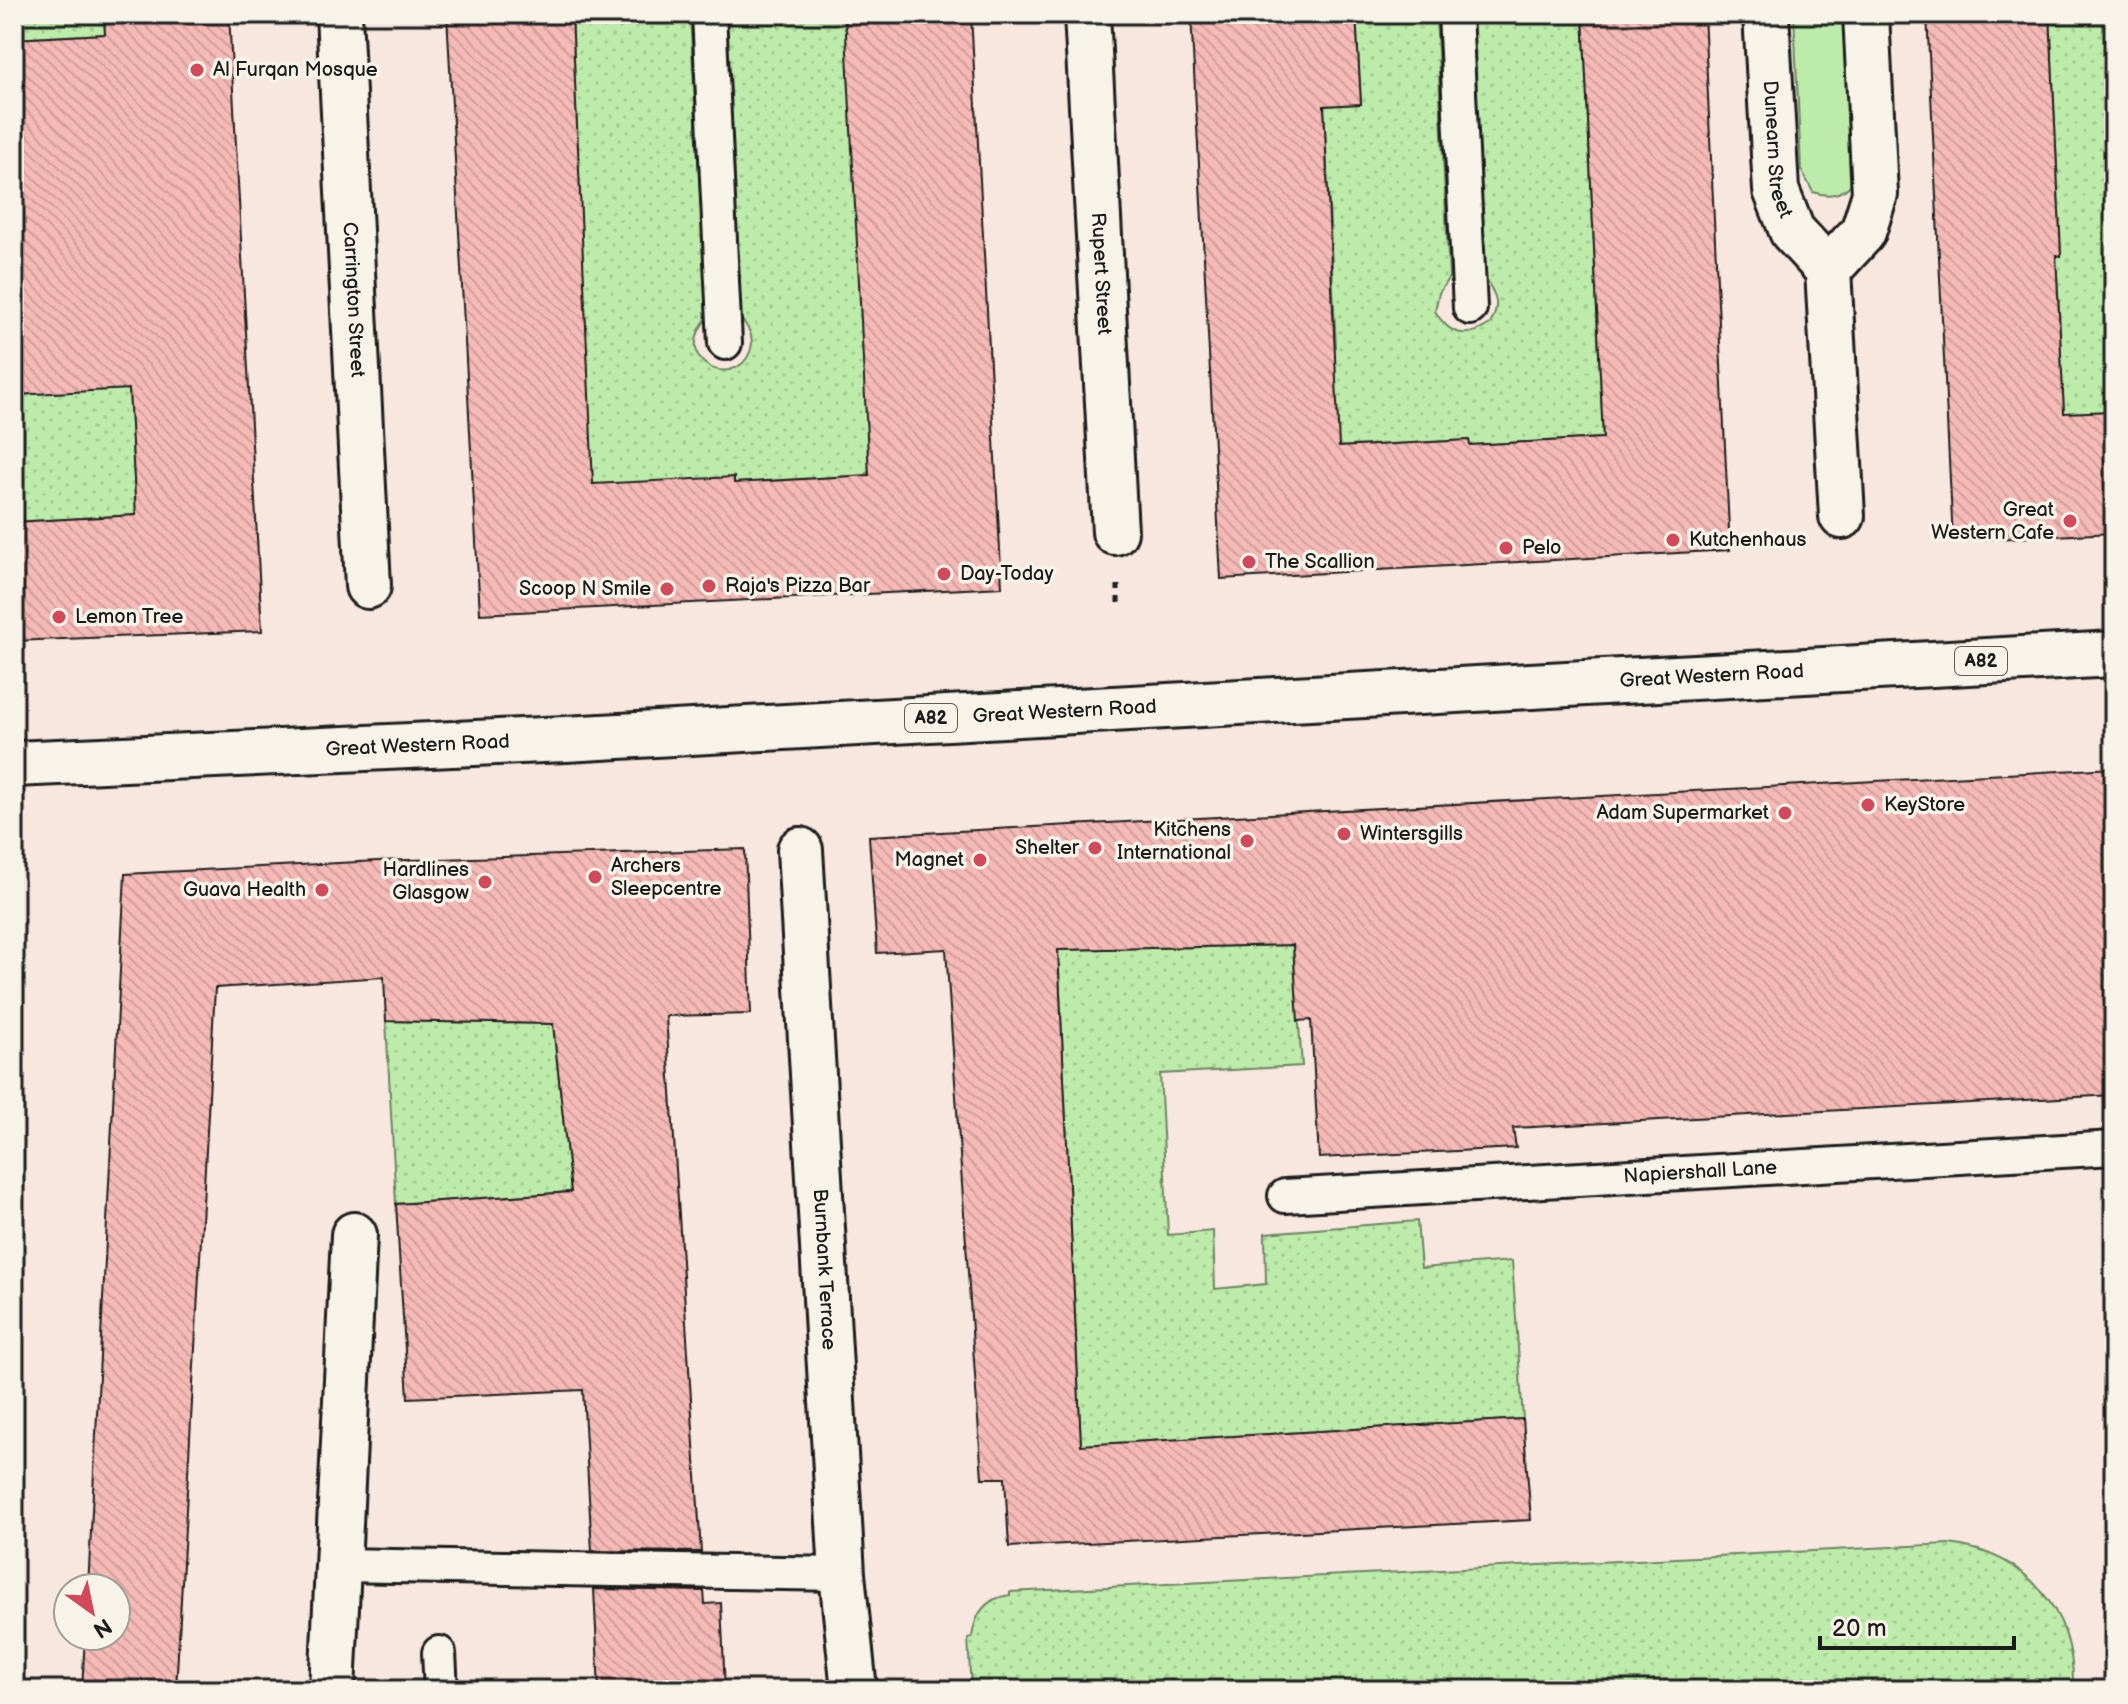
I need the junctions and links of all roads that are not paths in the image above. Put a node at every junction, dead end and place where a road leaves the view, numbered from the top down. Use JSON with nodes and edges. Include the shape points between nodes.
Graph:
{"nodes":[{"id":1,"x":339,"y":14,"type":"edge"},
{"id":2,"x":709,"y":14,"type":"edge"},
{"id":3,"x":1087,"y":14,"type":"edge"},
{"id":4,"x":1455,"y":14,"type":"edge"},
{"id":5,"x":1766,"y":14,"type":"edge"},
{"id":6,"x":1866,"y":14,"type":"edge"},
{"id":7,"x":1828,"y":270,"type":"junction"},
{"id":8,"x":1470,"y":308,"type":"dead end"},
{"id":9,"x":725,"y":343,"type":"dead end"},
{"id":10,"x":1842,"y":516,"type":"dead end"},
{"id":11,"x":1115,"y":532,"type":"dead end"},
{"id":12,"x":368,"y":586,"type":"dead end"},
{"id":13,"x":2114,"y":654,"type":"edge"},
{"id":14,"x":14,"y":764,"type":"edge"},
{"id":15,"x":800,"y":850,"type":"dead end"},
{"id":16,"x":2114,"y":1148,"type":"edge"},
{"id":17,"x":1285,"y":1196,"type":"dead end"},
{"id":18,"x":354,"y":1235,"type":"dead end"},
{"id":19,"x":338,"y":1565,"type":"junction"},
{"id":20,"x":842,"y":1574,"type":"junction"},
{"id":21,"x":439,"y":1653,"type":"dead end"},
{"id":22,"x":332,"y":1690,"type":"edge"},
{"id":23,"x":441,"y":1690,"type":"edge"},
{"id":24,"x":854,"y":1690,"type":"edge"}],
"edges":[{"from":1,"to":12,"type":"street","name":"Carrington Street"},
{"from":2,"to":9,"type":"lane"},
{"from":3,"to":11,"type":"street","name":"Rupert Street"},
{"from":4,"to":8,"type":"lane"},
{"from":5,"to":7,"type":"street","name":"Dunearn Street","via":[[1776,190],[1792,231]]},
{"from":6,"to":7,"type":"street","via":[[1875,194],[1863,232]]},
{"from":7,"to":10,"type":"street"},
{"from":13,"to":14,"type":"street","name":"Great Western Road","number":"A82"},
{"from":15,"to":20,"type":"street","name":"Burnbank Terrace"},
{"from":16,"to":17,"type":"lane","name":"Napiershall Lane"},
{"from":18,"to":19,"type":"street"},
{"from":19,"to":20,"type":"lane"},
{"from":19,"to":22,"type":"street"},
{"from":20,"to":24,"type":"street","name":"Burnbank Terrace"},
{"from":21,"to":23,"type":"lane"}]}
